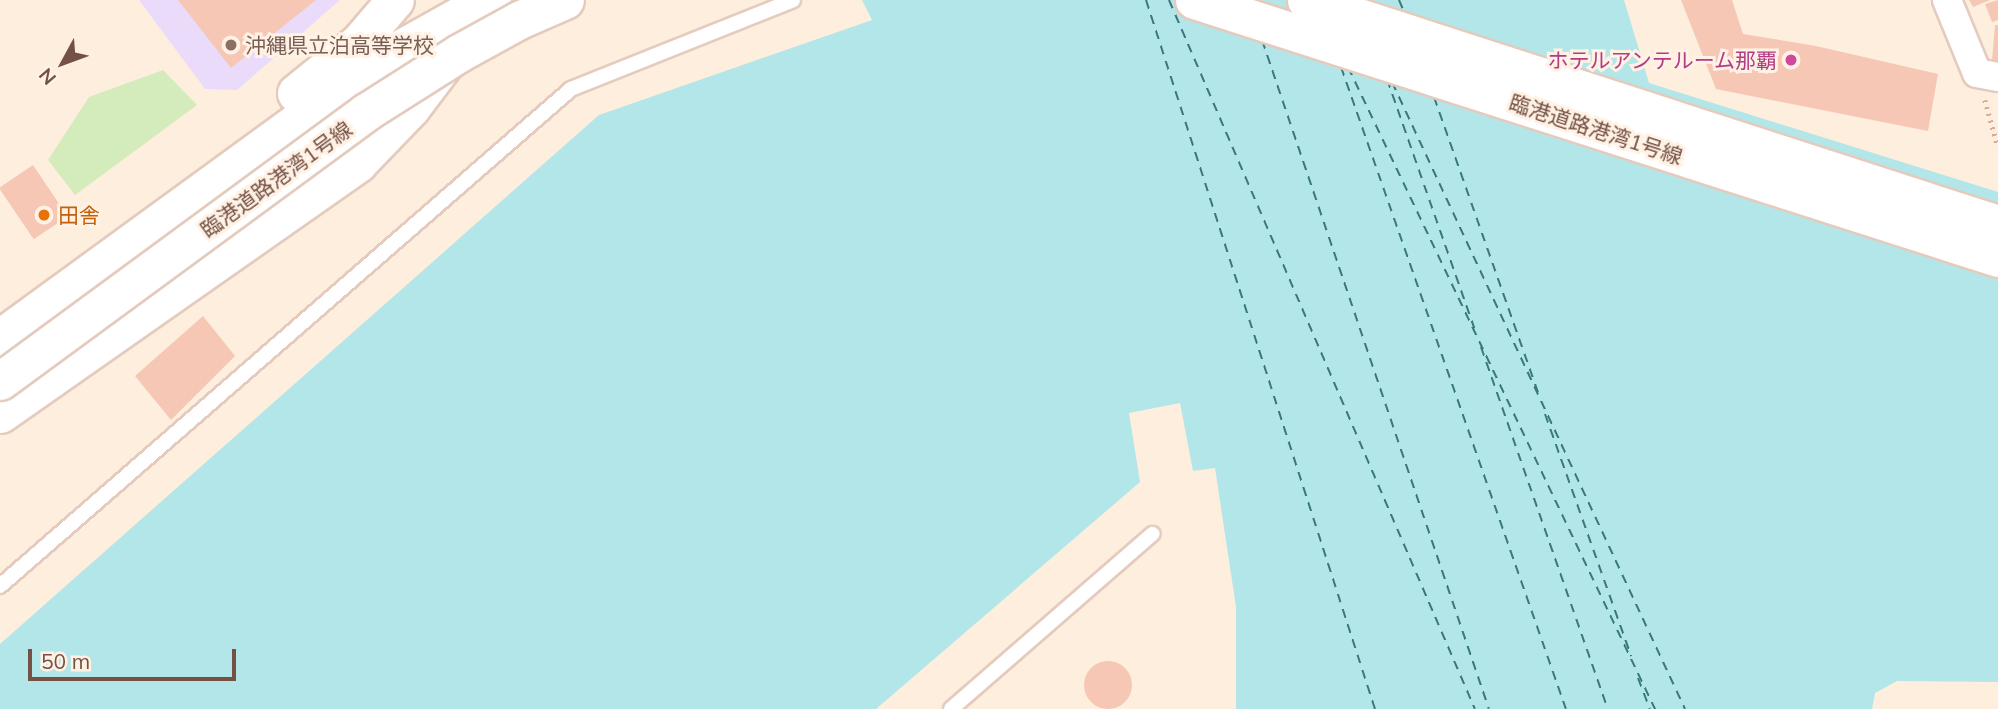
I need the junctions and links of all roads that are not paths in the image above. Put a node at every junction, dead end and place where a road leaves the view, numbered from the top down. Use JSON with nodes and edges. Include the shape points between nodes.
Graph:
{"nodes":[{"id":1,"x":395,"y":0,"type":"edge"},
{"id":2,"x":490,"y":0,"type":"edge"},
{"id":3,"x":565,"y":0,"type":"edge"},
{"id":4,"x":793,"y":0,"type":"edge"},
{"id":5,"x":1194,"y":0,"type":"edge"},
{"id":6,"x":1307,"y":0,"type":"edge"},
{"id":7,"x":1947,"y":0,"type":"edge"},
{"id":8,"x":1988,"y":75,"type":"edge"},
{"id":9,"x":1998,"y":224,"type":"edge"},
{"id":10,"x":1998,"y":258,"type":"edge"},
{"id":11,"x":0,"y":313,"type":"edge"},
{"id":12,"x":0,"y":338,"type":"edge"},
{"id":13,"x":0,"y":381,"type":"edge"},
{"id":14,"x":0,"y":414,"type":"edge"},
{"id":15,"x":1152,"y":534,"type":"dead end"},
{"id":16,"x":0,"y":586,"type":"edge"},
{"id":17,"x":951,"y":709,"type":"edge"}],
"edges":[{"from":1,"to":11,"type":"street","via":[[359,42],[270,115]]},
{"from":2,"to":12,"type":"street","name":"臨港道路港湾1号線","via":[[398,50],[345,86]]},
{"from":2,"to":14,"type":"street","via":[[411,108],[358,163]]},
{"from":3,"to":13,"type":"street","name":"臨港道路港湾1号線","bridge":true,"via":[[459,53],[366,112]]},
{"from":4,"to":16,"type":"lane","via":[[571,89]]},
{"from":5,"to":10,"type":"street","name":"臨港道路港湾1号線"},
{"from":6,"to":9,"type":"street","name":"臨港道路港湾1号線"},
{"from":7,"to":8,"type":"street"},
{"from":15,"to":17,"type":"lane"}]}
